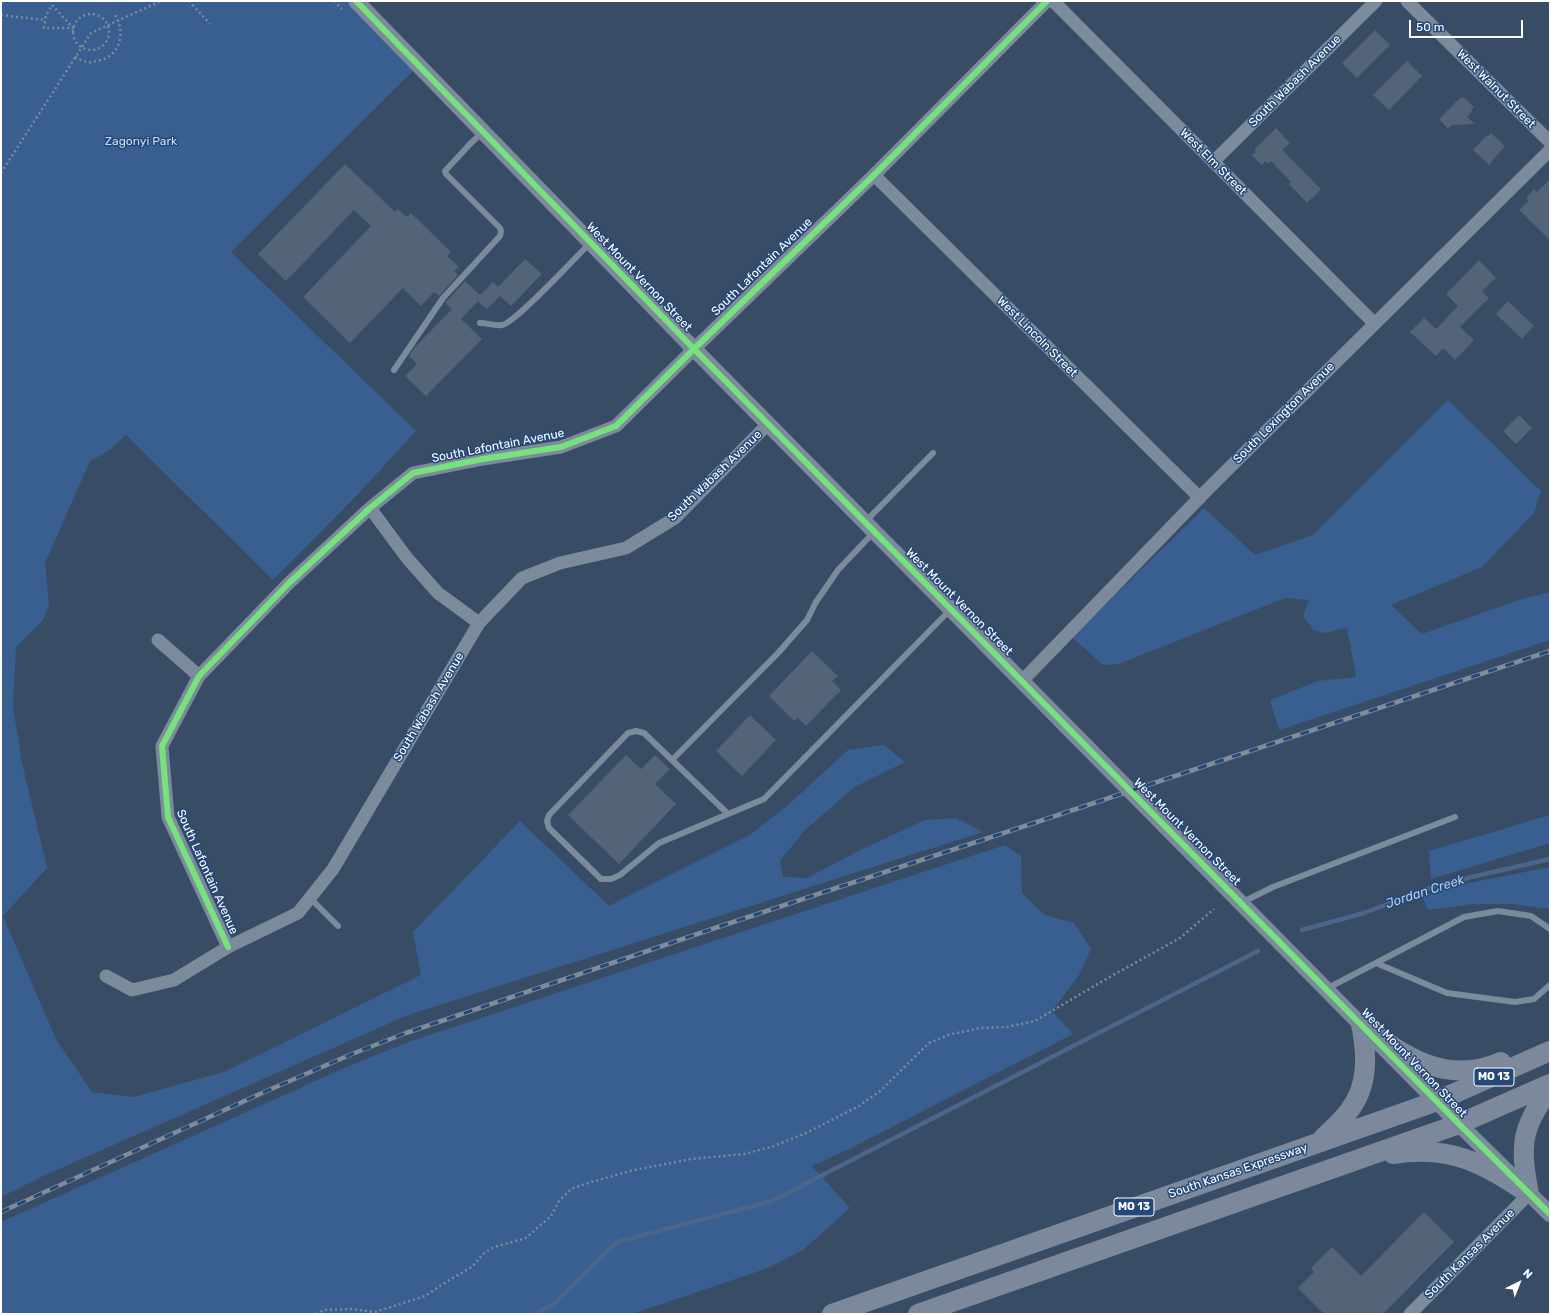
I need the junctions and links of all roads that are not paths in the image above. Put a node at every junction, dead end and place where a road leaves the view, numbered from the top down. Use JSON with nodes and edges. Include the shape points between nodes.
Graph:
{"nodes":[{"id":1,"x":356,"y":1,"type":"edge"},
{"id":2,"x":1047,"y":1,"type":"edge"},
{"id":3,"x":1053,"y":1,"type":"edge"},
{"id":4,"x":1376,"y":1,"type":"edge"},
{"id":5,"x":1407,"y":1,"type":"edge"},
{"id":6,"x":483,"y":132,"type":"junction"},
{"id":7,"x":1550,"y":142,"type":"edge"},
{"id":8,"x":1550,"y":150,"type":"edge"},
{"id":9,"x":1213,"y":162,"type":"junction"},
{"id":10,"x":874,"y":175,"type":"junction"},
{"id":11,"x":590,"y":242,"type":"junction"},
{"id":12,"x":480,"y":323,"type":"dead end"},
{"id":13,"x":1374,"y":323,"type":"junction"},
{"id":14,"x":694,"y":349,"type":"junction"},
{"id":15,"x":394,"y":370,"type":"dead end"},
{"id":16,"x":768,"y":424,"type":"junction"},
{"id":17,"x":933,"y":453,"type":"dead end"},
{"id":18,"x":1200,"y":498,"type":"junction"},
{"id":19,"x":370,"y":508,"type":"junction"},
{"id":20,"x":870,"y":527,"type":"junction"},
{"id":21,"x":951,"y":609,"type":"junction"},
{"id":22,"x":479,"y":623,"type":"junction"},
{"id":23,"x":158,"y":640,"type":"dead end"},
{"id":24,"x":199,"y":676,"type":"junction"},
{"id":25,"x":1022,"y":681,"type":"junction"},
{"id":26,"x":672,"y":760,"type":"junction"},
{"id":27,"x":728,"y":814,"type":"junction"},
{"id":28,"x":1455,"y":818,"type":"dead end"},
{"id":29,"x":310,"y":898,"type":"junction"},
{"id":30,"x":1241,"y":903,"type":"junction"},
{"id":31,"x":338,"y":926,"type":"dead end"},
{"id":32,"x":1550,"y":929,"type":"edge"},
{"id":33,"x":228,"y":947,"type":"junction"},
{"id":34,"x":1376,"y":963,"type":"junction"},
{"id":35,"x":106,"y":976,"type":"dead end"},
{"id":36,"x":1550,"y":985,"type":"edge"},
{"id":37,"x":1326,"y":989,"type":"junction"},
{"id":38,"x":1361,"y":1024,"type":"junction"},
{"id":39,"x":1550,"y":1038,"type":"edge"},
{"id":40,"x":1550,"y":1051,"type":"edge"},
{"id":41,"x":1550,"y":1084,"type":"edge"},
{"id":42,"x":1550,"y":1089,"type":"edge"},
{"id":43,"x":1437,"y":1101,"type":"junction"},
{"id":44,"x":1459,"y":1124,"type":"junction"},
{"id":45,"x":1318,"y":1142,"type":"junction"},
{"id":46,"x":1350,"y":1162,"type":"junction"},
{"id":47,"x":1529,"y":1194,"type":"junction"},
{"id":48,"x":1550,"y":1214,"type":"edge"},
{"id":49,"x":832,"y":1314,"type":"edge"},
{"id":50,"x":918,"y":1314,"type":"edge"},
{"id":51,"x":1410,"y":1314,"type":"edge"}],
"edges":[{"from":1,"to":6,"type":"street","name":"West Mount Vernon Street"},
{"from":2,"to":10,"type":"street","name":"South Lafontain Avenue"},
{"from":3,"to":9,"type":"street","name":"West Elm Street"},
{"from":4,"to":9,"type":"street","name":"South Wabash Avenue"},
{"from":5,"to":7,"type":"street","name":"West Walnut Street"},
{"from":6,"to":11,"type":"street","name":"West Mount Vernon Street"},
{"from":6,"to":15,"type":"lane","via":[[445,171],[500,228],[500,236],[443,298]]},
{"from":8,"to":13,"type":"street","name":"South Lexington Avenue"},
{"from":9,"to":13,"type":"street","name":"West Elm Street"},
{"from":10,"to":14,"type":"street","name":"South Lafontain Avenue"},
{"from":10,"to":18,"type":"street","name":"West Lincoln Street"},
{"from":11,"to":12,"type":"lane","via":[[508,322],[502,325]]},
{"from":11,"to":14,"type":"street","name":"West Mount Vernon Street"},
{"from":13,"to":18,"type":"street","name":"South Lexington Avenue"},
{"from":14,"to":16,"type":"street","name":"West Mount Vernon Street"},
{"from":14,"to":19,"type":"street","name":"South Lafontain Avenue","via":[[616,426],[561,447],[413,473]]},
{"from":16,"to":20,"type":"street","name":"West Mount Vernon Street"},
{"from":16,"to":22,"type":"street","name":"South Wabash Avenue","via":[[675,518],[626,548],[560,563],[522,578]]},
{"from":17,"to":20,"type":"lane"},
{"from":18,"to":25,"type":"street","name":"South Lexington Avenue"},
{"from":19,"to":22,"type":"street","via":[[438,593]]},
{"from":19,"to":24,"type":"street","name":"South Lafontain Avenue","via":[[289,583]]},
{"from":20,"to":21,"type":"street","name":"West Mount Vernon Street"},
{"from":20,"to":26,"type":"lane","via":[[798,631]]},
{"from":21,"to":25,"type":"street","name":"West Mount Vernon Street"},
{"from":21,"to":27,"type":"lane","via":[[764,799]]},
{"from":22,"to":29,"type":"street","name":"South Wabash Avenue","via":[[333,869]]},
{"from":23,"to":24,"type":"street"},
{"from":24,"to":33,"type":"street","name":"South Lafontain Avenue","via":[[162,746],[168,817]]},
{"from":25,"to":30,"type":"street","name":"West Mount Vernon Street"},
{"from":26,"to":27,"type":"lane"},
{"from":26,"to":27,"type":"lane","via":[[644,733],[628,733],[549,815],[549,828],[602,878],[611,879],[620,875],[659,843]]},
{"from":28,"to":30,"type":"lane","via":[[1273,887]]},
{"from":29,"to":31,"type":"lane"},
{"from":29,"to":33,"type":"street","name":"South Wabash Avenue","via":[[298,913]]},
{"from":30,"to":37,"type":"street","name":"West Mount Vernon Street"},
{"from":32,"to":34,"type":"lane","via":[[1531,916],[1498,911],[1464,918]]},
{"from":33,"to":35,"type":"street","name":"South Wabash Avenue","via":[[174,980],[132,990]]},
{"from":34,"to":36,"type":"lane","via":[[1447,993],[1515,1002],[1534,999]]},
{"from":34,"to":37,"type":"lane"},
{"from":37,"to":38,"type":"street","name":"West Mount Vernon Street"},
{"from":38,"to":39,"type":"main road","via":[[1389,1045],[1416,1060],[1431,1066],[1462,1071],[1491,1066]]},
{"from":38,"to":43,"type":"street","name":"West Mount Vernon Street"},
{"from":38,"to":45,"type":"main road","via":[[1366,1061],[1358,1096],[1350,1111]]},
{"from":40,"to":43,"type":"main road","name":"South Kansas Expressway","number":"MO 13"},
{"from":41,"to":44,"type":"main road","number":"MO 13"},
{"from":42,"to":47,"type":"main road","via":[[1532,1117],[1523,1143]]},
{"from":43,"to":44,"type":"street","name":"West Mount Vernon Street"},
{"from":43,"to":45,"type":"main road","name":"South Kansas Expressway","number":"MO 13"},
{"from":44,"to":46,"type":"main road","number":"MO 13"},
{"from":44,"to":47,"type":"street","name":"West Mount Vernon Street"},
{"from":45,"to":49,"type":"main road","name":"South Kansas Expressway","number":"MO 13"},
{"from":46,"to":47,"type":"main road","via":[[1397,1154],[1440,1152],[1478,1164]]},
{"from":46,"to":50,"type":"main road","number":"MO 13"},
{"from":47,"to":48,"type":"street","name":"West Mount Vernon Street"},
{"from":47,"to":51,"type":"street","name":"South Kansas Avenue"}]}
